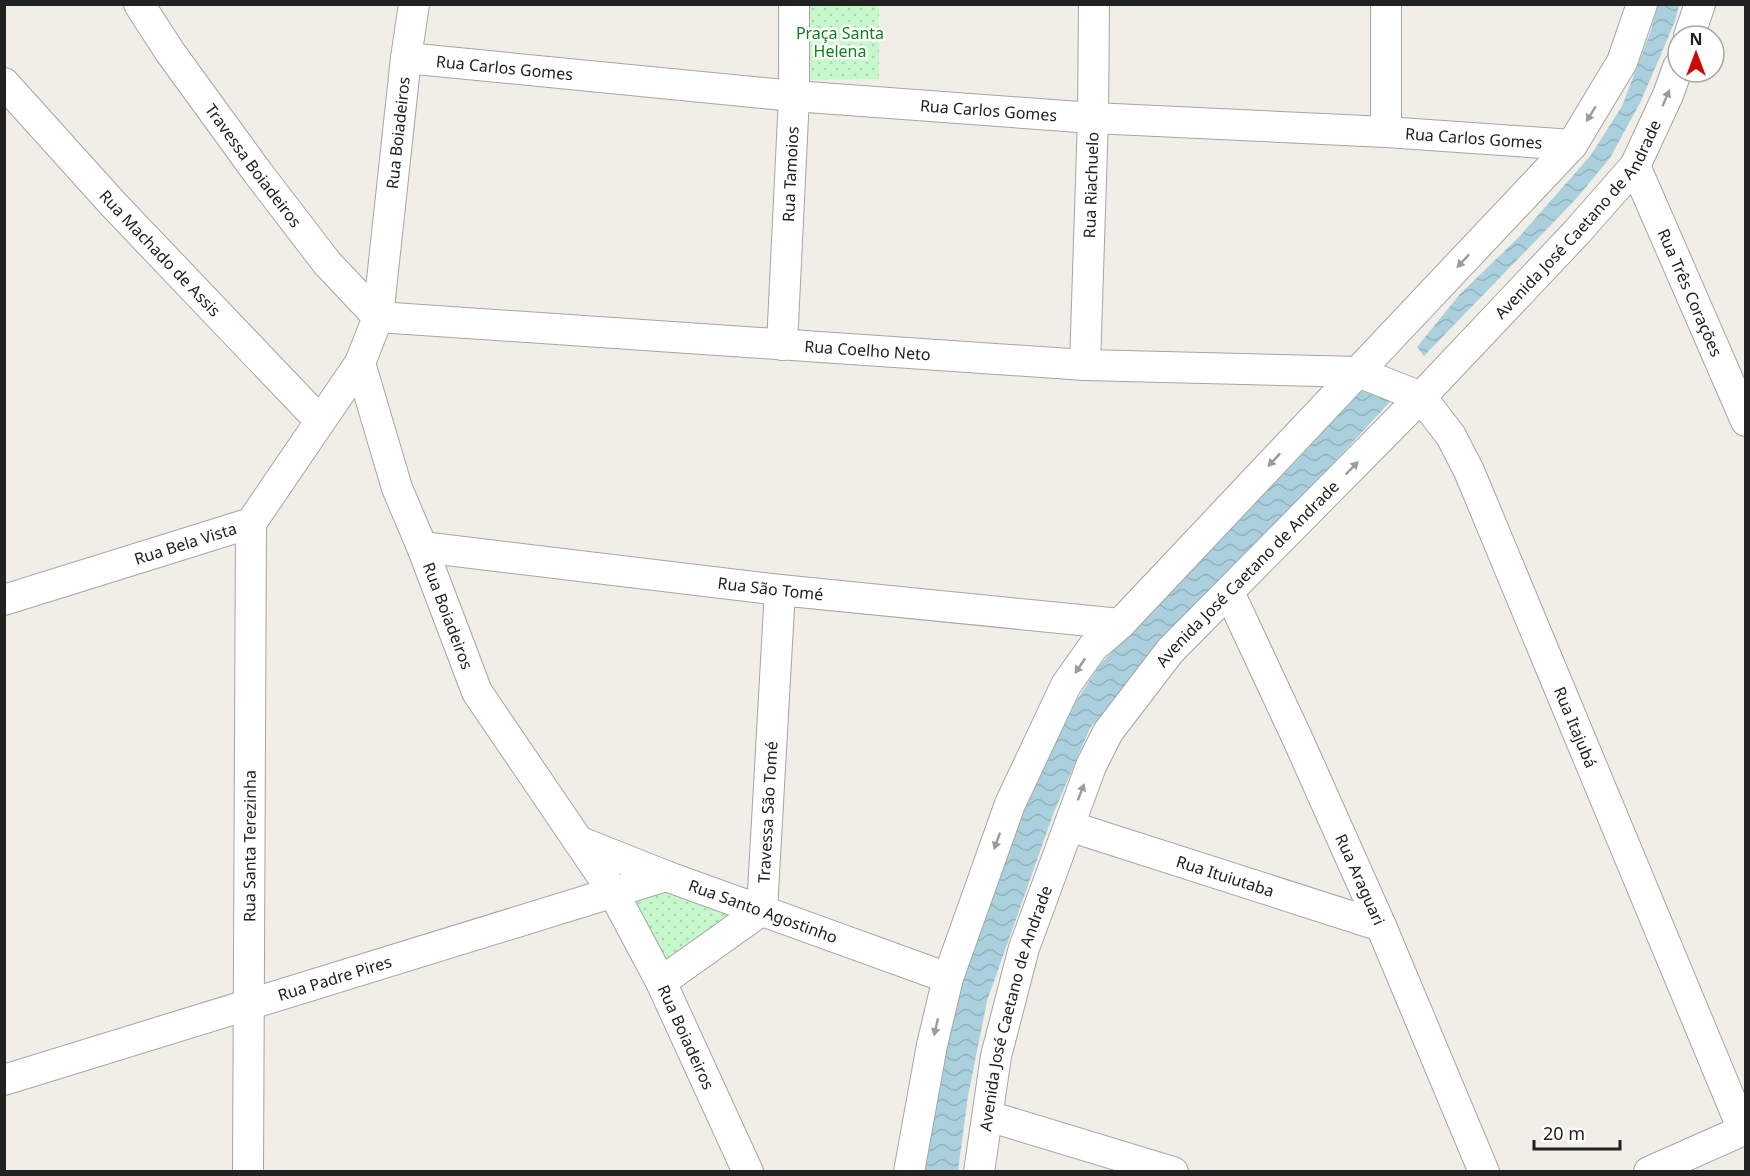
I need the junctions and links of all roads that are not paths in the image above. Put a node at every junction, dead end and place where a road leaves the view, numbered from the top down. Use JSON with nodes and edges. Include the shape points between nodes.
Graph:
{"nodes":[{"id":1,"x":139,"y":4,"type":"edge"},
{"id":2,"x":414,"y":4,"type":"edge"},
{"id":3,"x":794,"y":4,"type":"edge"},
{"id":4,"x":1094,"y":4,"type":"edge"},
{"id":5,"x":1386,"y":4,"type":"edge"},
{"id":6,"x":1642,"y":4,"type":"edge"},
{"id":7,"x":1700,"y":4,"type":"edge"},
{"id":8,"x":1693,"y":24,"type":"edge"},
{"id":9,"x":406,"y":58,"type":"junction"},
{"id":10,"x":4,"y":82,"type":"edge"},
{"id":11,"x":1672,"y":84,"type":"edge"},
{"id":12,"x":794,"y":96,"type":"junction"},
{"id":13,"x":1093,"y":117,"type":"junction"},
{"id":14,"x":1386,"y":132,"type":"junction"},
{"id":15,"x":1572,"y":145,"type":"junction"},
{"id":16,"x":1635,"y":166,"type":"junction"},
{"id":17,"x":378,"y":317,"type":"junction"},
{"id":18,"x":782,"y":345,"type":"junction"},
{"id":19,"x":360,"y":363,"type":"junction"},
{"id":20,"x":1085,"y":365,"type":"junction"},
{"id":21,"x":1358,"y":372,"type":"junction"},
{"id":22,"x":1421,"y":397,"type":"junction"},
{"id":23,"x":320,"y":420,"type":"junction"},
{"id":24,"x":1746,"y":421,"type":"edge"},
{"id":25,"x":251,"y":523,"type":"junction"},
{"id":26,"x":422,"y":547,"type":"junction"},
{"id":27,"x":780,"y":590,"type":"junction"},
{"id":28,"x":1229,"y":592,"type":"junction"},
{"id":29,"x":4,"y":600,"type":"edge"},
{"id":30,"x":1120,"y":624,"type":"junction"},
{"id":31,"x":1069,"y":826,"type":"junction"},
{"id":32,"x":578,"y":841,"type":"junction"},
{"id":33,"x":666,"y":876,"type":"junction"},
{"id":34,"x":613,"y":892,"type":"junction"},
{"id":35,"x":762,"y":910,"type":"junction"},
{"id":36,"x":1381,"y":926,"type":"junction"},
{"id":37,"x":948,"y":978,"type":"junction"},
{"id":38,"x":661,"y":982,"type":"junction"},
{"id":39,"x":248,"y":1005,"type":"junction"},
{"id":40,"x":4,"y":1080,"type":"edge"},
{"id":41,"x":988,"y":1116,"type":"junction"},
{"id":42,"x":1744,"y":1130,"type":"edge"},
{"id":43,"x":248,"y":1172,"type":"edge"},
{"id":44,"x":748,"y":1172,"type":"edge"},
{"id":45,"x":909,"y":1172,"type":"edge"},
{"id":46,"x":979,"y":1172,"type":"edge"},
{"id":47,"x":1173,"y":1172,"type":"edge"},
{"id":48,"x":1484,"y":1172,"type":"edge"},
{"id":49,"x":1649,"y":1172,"type":"edge"}],
"edges":[{"from":1,"to":17,"type":"street","name":"Travessa Boiadeiros","via":[[258,173],[327,263]]},
{"from":2,"to":9,"type":"street","name":"Rua Boiadeiros"},
{"from":3,"to":12,"type":"street","name":"Rua Tamoios"},
{"from":4,"to":13,"type":"street","name":"Rua Riachuelo"},
{"from":5,"to":14,"type":"street"},
{"from":6,"to":15,"type":"street","one_way":true,"via":[[1622,62]]},
{"from":7,"to":8,"type":"street"},
{"from":9,"to":12,"type":"street","name":"Rua Carlos Gomes"},
{"from":9,"to":17,"type":"street","name":"Rua Boiadeiros"},
{"from":10,"to":23,"type":"street","name":"Rua Machado de Assis","via":[[114,205]]},
{"from":16,"to":11,"type":"street","name":"Avenida José Caetano de Andrade","one_way":true},
{"from":12,"to":13,"type":"street","name":"Rua Carlos Gomes"},
{"from":12,"to":18,"type":"street","name":"Rua Tamoios"},
{"from":13,"to":14,"type":"street","name":"Rua Carlos Gomes"},
{"from":13,"to":20,"type":"street","name":"Rua Riachuelo"},
{"from":14,"to":15,"type":"street","name":"Rua Carlos Gomes"},
{"from":15,"to":21,"type":"street","one_way":true},
{"from":16,"to":22,"type":"street","name":"Avenida José Caetano de Andrade"},
{"from":16,"to":24,"type":"street","name":"Rua Três Corações"},
{"from":17,"to":18,"type":"street","name":"Rua Coelho Neto"},
{"from":17,"to":19,"type":"street","name":"Rua Boiadeiros"},
{"from":18,"to":20,"type":"street","name":"Rua Coelho Neto"},
{"from":19,"to":23,"type":"street","name":"Rua Bela Vista"},
{"from":19,"to":26,"type":"street","name":"Rua Boiadeiros","via":[[397,488]]},
{"from":20,"to":21,"type":"street","name":"Rua Coelho Neto"},
{"from":21,"to":22,"type":"street","name":"Rua Itajubá"},
{"from":21,"to":30,"type":"street","one_way":true},
{"from":28,"to":22,"type":"street","name":"Avenida José Caetano de Andrade","one_way":true},
{"from":22,"to":42,"type":"street","name":"Rua Itajubá","via":[[1452,436],[1468,471]]},
{"from":23,"to":25,"type":"street","name":"Rua Bela Vista"},
{"from":25,"to":29,"type":"street","name":"Rua Bela Vista"},
{"from":25,"to":39,"type":"street","name":"Rua Santa Terezinha"},
{"from":26,"to":27,"type":"street","name":"Rua São Tomé"},
{"from":26,"to":32,"type":"street","name":"Rua Boiadeiros","via":[[477,692]]},
{"from":27,"to":30,"type":"street","name":"Rua São Tomé"},
{"from":27,"to":35,"type":"street","name":"Travessa São Tomé"},
{"from":31,"to":28,"type":"street","name":"Avenida José Caetano de Andrade","one_way":true,"via":[[1108,732],[1170,651]]},
{"from":28,"to":36,"type":"street","name":"Rua Araguari"},
{"from":30,"to":37,"type":"street","one_way":true,"via":[[1093,647],[1066,685],[1010,804]]},
{"from":31,"to":36,"type":"street","name":"Rua Ituiutaba"},
{"from":31,"to":41,"type":"street","name":"Avenida José Caetano de Andrade","via":[[1024,948],[996,1056]]},
{"from":32,"to":33,"type":"street","name":"Rua Santo Agostinho"},
{"from":32,"to":34,"type":"street","name":"Rua Boiadeiros"},
{"from":33,"to":34,"type":"street","name":"Rua Padre Pires"},
{"from":33,"to":35,"type":"street","name":"Rua Santo Agostinho"},
{"from":34,"to":38,"type":"street","name":"Rua Boiadeiros"},
{"from":34,"to":39,"type":"street","name":"Rua Padre Pires"},
{"from":35,"to":37,"type":"street","name":"Rua Santo Agostinho"},
{"from":35,"to":38,"type":"street"},
{"from":36,"to":48,"type":"street","name":"Rua Araguari"},
{"from":37,"to":45,"type":"street","one_way":true},
{"from":38,"to":44,"type":"street","name":"Rua Boiadeiros"},
{"from":39,"to":40,"type":"street","name":"Rua Padre Pires"},
{"from":39,"to":43,"type":"street","name":"Rua Santa Terezinha"},
{"from":41,"to":46,"type":"street","name":"Avenida José Caetano de Andrade"},
{"from":41,"to":47,"type":"street"},
{"from":42,"to":49,"type":"street"}]}
